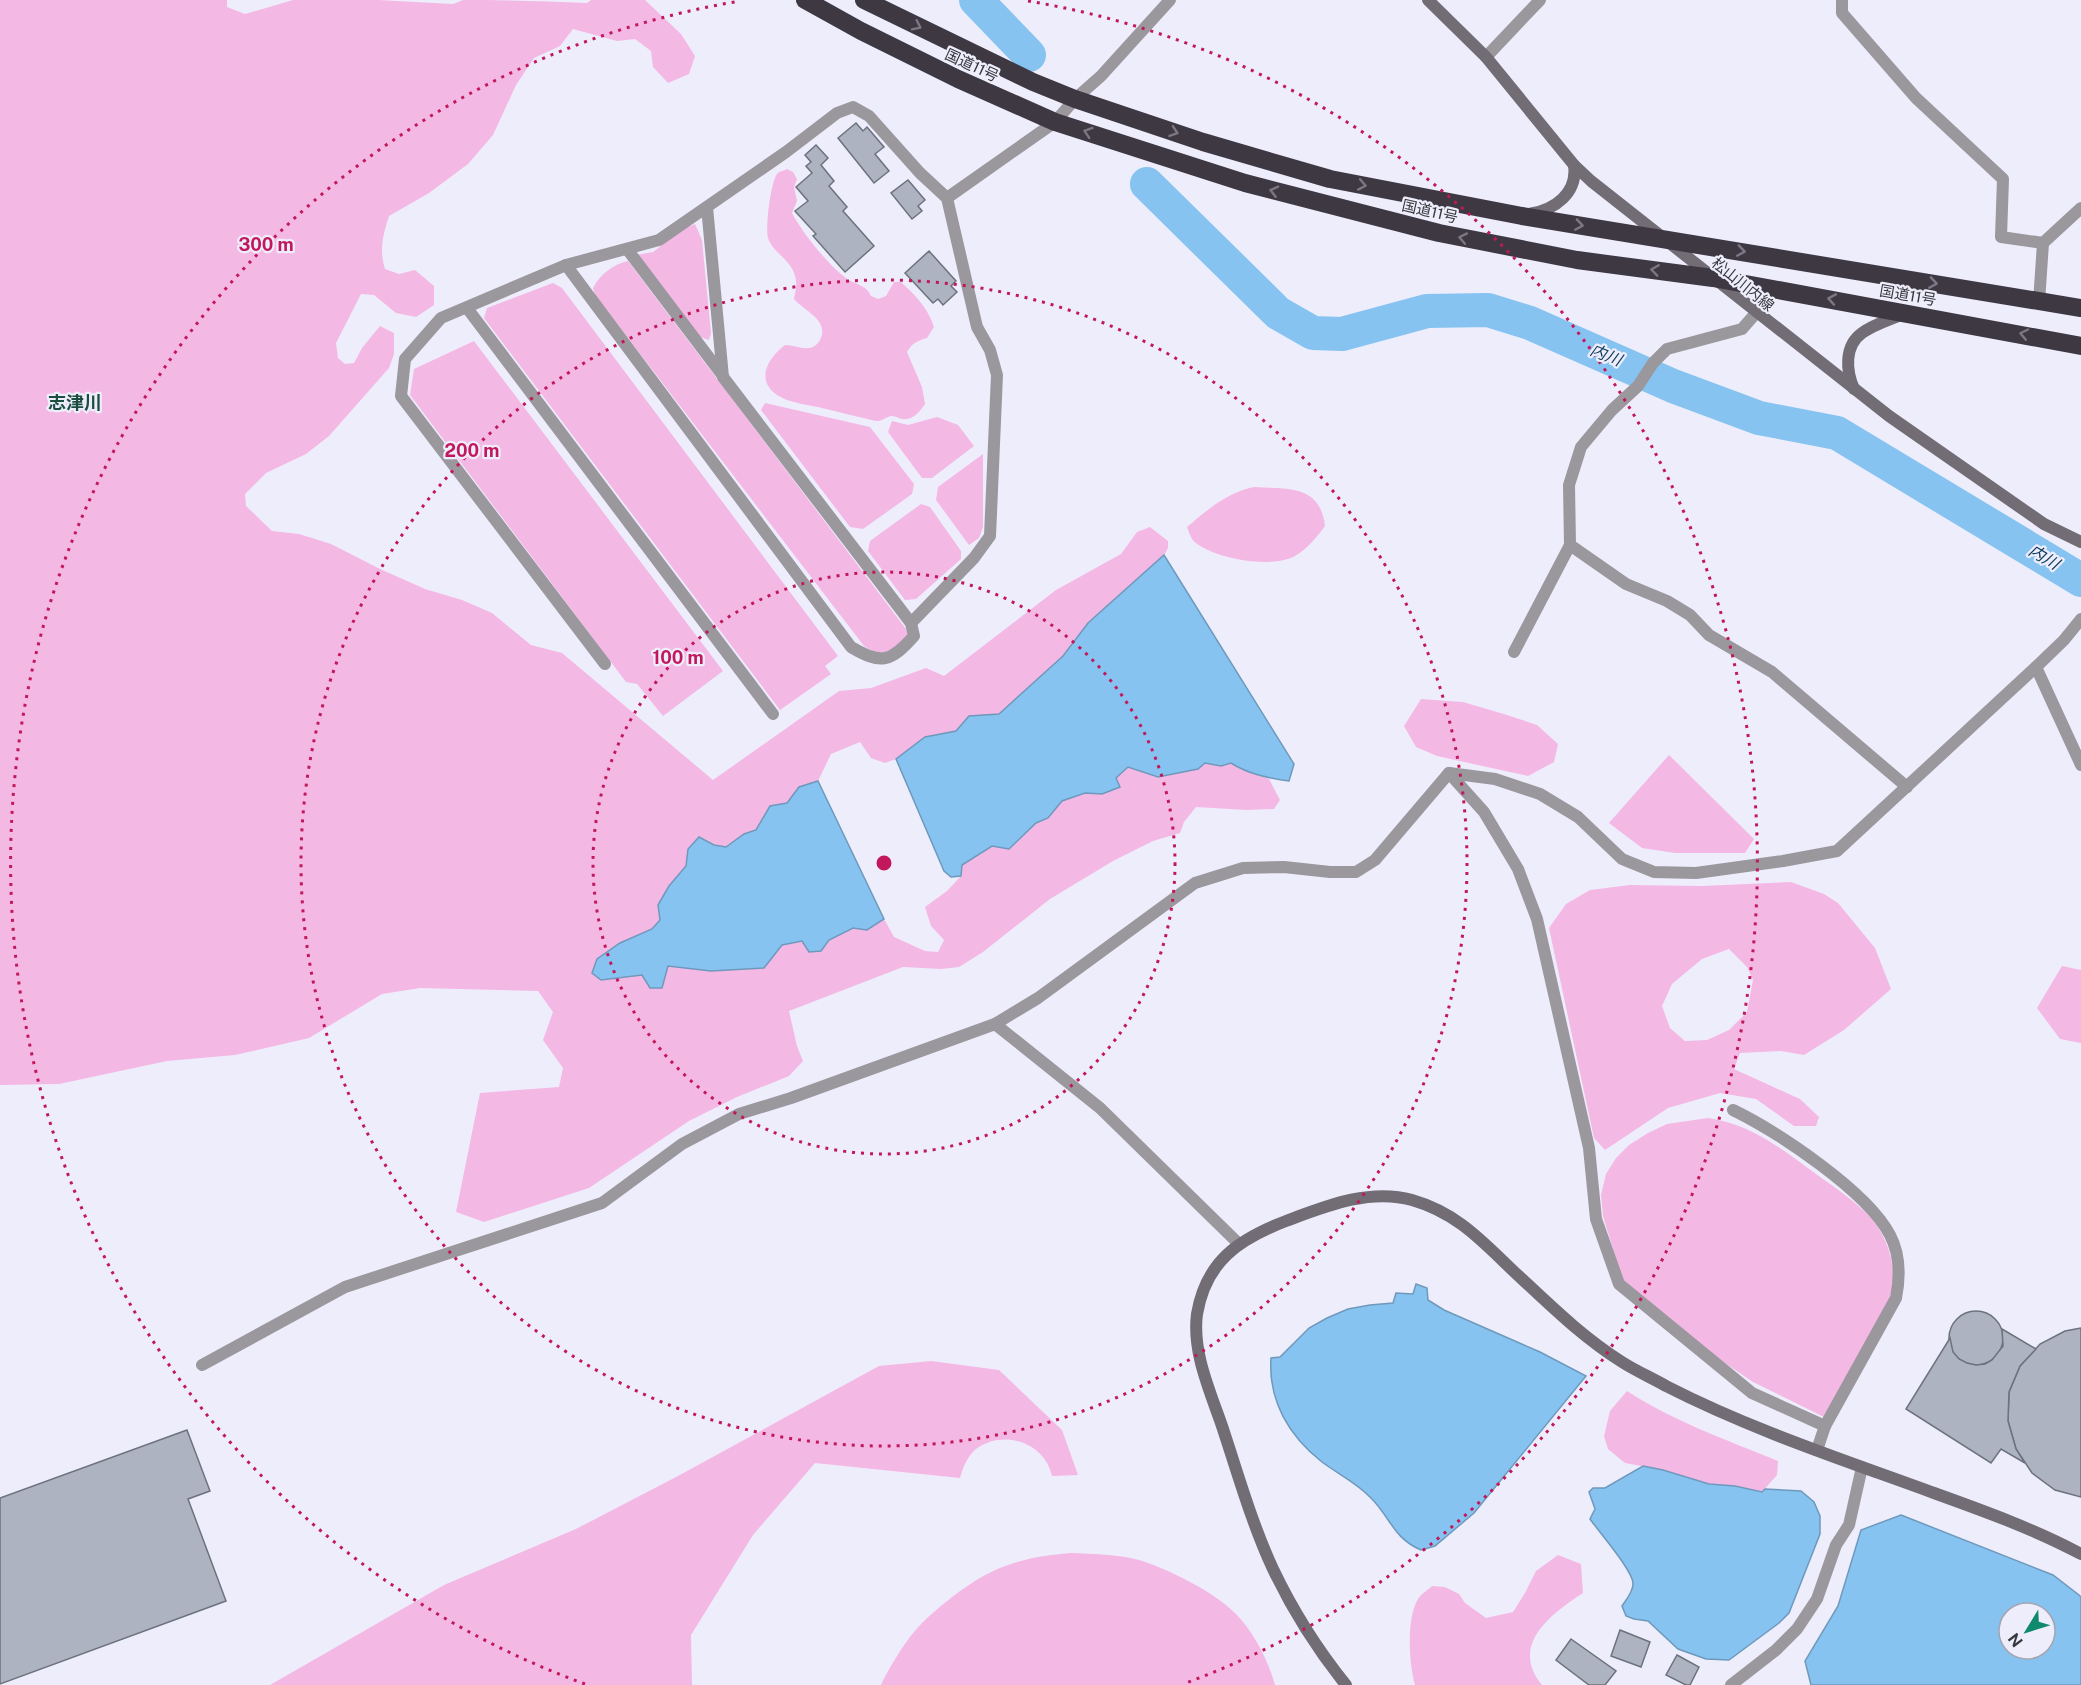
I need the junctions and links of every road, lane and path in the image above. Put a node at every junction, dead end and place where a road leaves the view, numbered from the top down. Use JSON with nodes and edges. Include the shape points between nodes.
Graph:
{"nodes":[{"id":1,"x":805,"y":0,"type":"edge"},
{"id":2,"x":864,"y":0,"type":"edge"},
{"id":3,"x":1170,"y":0,"type":"edge"},
{"id":4,"x":1428,"y":0,"type":"edge"},
{"id":5,"x":1539,"y":0,"type":"edge"},
{"id":6,"x":1842,"y":0,"type":"edge"},
{"id":7,"x":1486,"y":57,"type":"junction"},
{"id":8,"x":1076,"y":99,"type":"junction"},
{"id":9,"x":1055,"y":122,"type":"junction"},
{"id":10,"x":1574,"y":165,"type":"junction"},
{"id":11,"x":947,"y":198,"type":"junction"},
{"id":12,"x":707,"y":207,"type":"junction"},
{"id":13,"x":2081,"y":208,"type":"edge"},
{"id":14,"x":1522,"y":216,"type":"junction"},
{"id":15,"x":1662,"y":239,"type":"junction"},
{"id":16,"x":2043,"y":243,"type":"junction"},
{"id":17,"x":627,"y":249,"type":"junction"},
{"id":18,"x":566,"y":265,"type":"junction"},
{"id":19,"x":1713,"y":278,"type":"junction"},
{"id":20,"x":2039,"y":302,"type":"junction"},
{"id":21,"x":467,"y":308,"type":"junction"},
{"id":22,"x":2081,"y":308,"type":"edge"},
{"id":23,"x":1756,"y":313,"type":"junction"},
{"id":24,"x":1906,"y":313,"type":"junction"},
{"id":25,"x":2081,"y":345,"type":"edge"},
{"id":26,"x":723,"y":377,"type":"junction"},
{"id":27,"x":1856,"y":392,"type":"junction"},
{"id":28,"x":2081,"y":542,"type":"edge"},
{"id":29,"x":1570,"y":545,"type":"junction"},
{"id":30,"x":2081,"y":619,"type":"edge"},
{"id":31,"x":911,"y":623,"type":"junction"},
{"id":32,"x":1514,"y":652,"type":"dead end"},
{"id":33,"x":605,"y":664,"type":"dead end"},
{"id":34,"x":2036,"y":667,"type":"junction"},
{"id":35,"x":773,"y":714,"type":"dead end"},
{"id":36,"x":2081,"y":765,"type":"edge"},
{"id":37,"x":1449,"y":773,"type":"junction"},
{"id":38,"x":1907,"y":787,"type":"junction"},
{"id":39,"x":995,"y":1024,"type":"junction"},
{"id":40,"x":1733,"y":1110,"type":"dead end"},
{"id":41,"x":1239,"y":1244,"type":"junction"},
{"id":42,"x":202,"y":1365,"type":"dead end"},
{"id":43,"x":1825,"y":1426,"type":"junction"},
{"id":44,"x":1817,"y":1450,"type":"junction"},
{"id":45,"x":1862,"y":1467,"type":"junction"},
{"id":46,"x":2081,"y":1554,"type":"edge"},
{"id":47,"x":1346,"y":1685,"type":"edge"},
{"id":48,"x":1731,"y":1685,"type":"edge"}],
"edges":[{"from":1,"to":9,"type":"highway","name":"国道11号","via":[[861,32]]},
{"from":2,"to":8,"type":"highway","name":"国道11号","one_way":true},
{"from":3,"to":8,"type":"street"},
{"from":4,"to":7,"type":"street","name":"松山川内線"},
{"from":5,"to":7,"type":"street"},
{"from":6,"to":16,"type":"street","via":[[1842,14],[1916,98],[2003,179],[2001,237]]},
{"from":7,"to":10,"type":"street","name":"松山川内線"},
{"from":8,"to":9,"type":"street"},
{"from":8,"to":14,"type":"highway","name":"国道11号","one_way":true,"via":[[1330,179]]},
{"from":9,"to":11,"type":"street"},
{"from":19,"to":9,"type":"highway","name":"国道11号","one_way":true,"via":[[1577,260],[1439,233],[1245,183]]},
{"from":10,"to":14,"type":"street","via":[[1572,186],[1564,198],[1539,213]]},
{"from":10,"to":15,"type":"street","name":"松山川内線"},
{"from":11,"to":12,"type":"street","via":[[869,116],[853,107],[837,112]]},
{"from":11,"to":31,"type":"street","via":[[977,327],[990,350],[997,375],[990,536]]},
{"from":12,"to":17,"type":"street","via":[[659,240]]},
{"from":12,"to":26,"type":"street"},
{"from":13,"to":16,"type":"street"},
{"from":14,"to":15,"type":"highway","name":"国道11号","one_way":true},
{"from":15,"to":19,"type":"street","name":"松山川内線"},
{"from":15,"to":20,"type":"highway","name":"国道11号","one_way":true},
{"from":16,"to":20,"type":"street"},
{"from":17,"to":18,"type":"street"},
{"from":17,"to":26,"type":"street"},
{"from":18,"to":21,"type":"street"},
{"from":18,"to":31,"type":"street","via":[[851,647],[875,658],[900,653],[914,636]]},
{"from":19,"to":23,"type":"street","name":"松山川内線"},
{"from":24,"to":19,"type":"highway","name":"国道11号","one_way":true},
{"from":20,"to":22,"type":"highway","name":"国道11号"},
{"from":21,"to":33,"type":"street","via":[[441,318],[405,359],[401,396]]},
{"from":21,"to":35,"type":"street"},
{"from":23,"to":27,"type":"street","name":"松山川内線"},
{"from":23,"to":29,"type":"street","via":[[1742,329],[1667,349],[1581,447],[1569,485]]},
{"from":25,"to":24,"type":"highway","name":"国道11号","one_way":true},
{"from":24,"to":27,"type":"street","via":[[1862,333],[1853,344],[1848,376]]},
{"from":26,"to":31,"type":"street"},
{"from":27,"to":28,"type":"street","name":"松山川内線","via":[[2044,524]]},
{"from":29,"to":32,"type":"street"},
{"from":29,"to":38,"type":"street","via":[[1626,584],[1690,615],[1708,635],[1772,672]]},
{"from":30,"to":34,"type":"street"},
{"from":34,"to":36,"type":"street"},
{"from":34,"to":38,"type":"street"},
{"from":37,"to":38,"type":"street","via":[[1495,779],[1540,794],[1578,817],[1622,859],[1654,872],[1696,873],[1838,851]]},
{"from":37,"to":39,"type":"street","via":[[1375,860],[1356,872],[1244,868],[1195,883],[1038,998]]},
{"from":37,"to":43,"type":"street","via":[[1484,812],[1513,859],[1537,919],[1589,1148],[1596,1219],[1619,1284],[1752,1393]]},
{"from":39,"to":41,"type":"street","via":[[1100,1108]]},
{"from":39,"to":42,"type":"street","via":[[739,1114],[682,1144],[602,1203],[345,1287]]},
{"from":40,"to":43,"type":"street","via":[[1764,1125],[1846,1185],[1876,1214],[1895,1249],[1899,1283],[1896,1298]]},
{"from":41,"to":44,"type":"street","via":[[1280,1223],[1345,1201],[1387,1195],[1412,1200],[1456,1218],[1566,1320],[1621,1362],[1694,1400]]},
{"from":41,"to":47,"type":"street","via":[[1223,1256],[1204,1290],[1196,1331],[1199,1353],[1272,1567],[1320,1652]]},
{"from":43,"to":44,"type":"street"},
{"from":44,"to":45,"type":"street"},
{"from":45,"to":46,"type":"street","via":[[2026,1527]]},
{"from":45,"to":48,"type":"street","via":[[1849,1525],[1836,1545],[1817,1599],[1797,1629]]}]}
